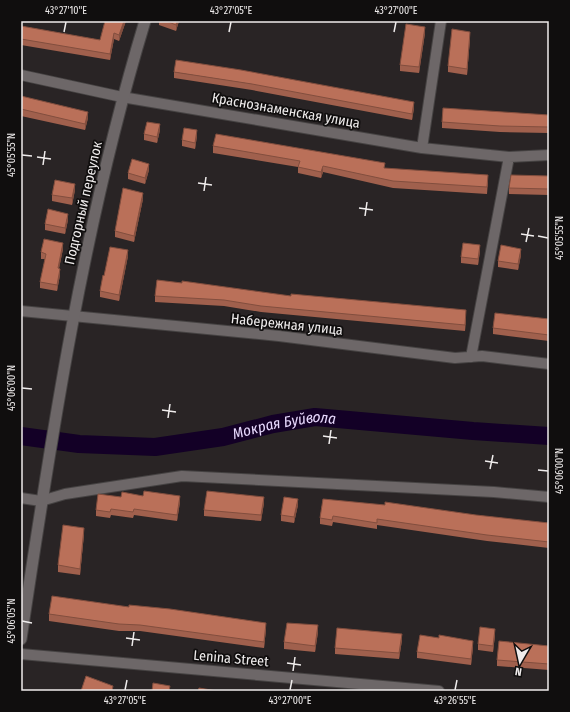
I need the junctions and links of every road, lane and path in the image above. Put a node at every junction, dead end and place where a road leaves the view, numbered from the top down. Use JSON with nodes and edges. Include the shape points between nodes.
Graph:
{"nodes":[{"id":1,"x":145,"y":21,"type":"edge"},
{"id":2,"x":441,"y":21,"type":"edge"},
{"id":3,"x":21,"y":75,"type":"edge"},
{"id":4,"x":122,"y":97,"type":"junction"},
{"id":5,"x":422,"y":148,"type":"junction"},
{"id":6,"x":549,"y":155,"type":"edge"},
{"id":7,"x":509,"y":157,"type":"junction"},
{"id":8,"x":21,"y":311,"type":"edge"},
{"id":9,"x":73,"y":317,"type":"junction"},
{"id":10,"x":471,"y":357,"type":"junction"},
{"id":11,"x":549,"y":364,"type":"edge"},
{"id":12,"x":549,"y":497,"type":"edge"},
{"id":13,"x":21,"y":498,"type":"edge"},
{"id":14,"x":42,"y":501,"type":"junction"},
{"id":15,"x":21,"y":639,"type":"edge"},
{"id":16,"x":21,"y":654,"type":"edge"},
{"id":17,"x":439,"y":691,"type":"edge"}],
"edges":[{"from":1,"to":4,"type":"main road","name":"Подгорный переулок"},
{"from":2,"to":5,"type":"street"},
{"from":3,"to":4,"type":"street","name":"Краснознаменская улица"},
{"from":4,"to":5,"type":"street","name":"Краснознаменская улица"},
{"from":4,"to":9,"type":"main road","name":"Подгорный переулок"},
{"from":5,"to":7,"type":"street","name":"Краснознаменская улица"},
{"from":6,"to":7,"type":"street","name":"Краснознаменская улица"},
{"from":7,"to":10,"type":"street"},
{"from":8,"to":9,"type":"street","name":"Набережная улица"},
{"from":9,"to":10,"type":"street","name":"Набережная улица","via":[[279,336],[455,358]]},
{"from":9,"to":14,"type":"main road","name":"Подгорный переулок"},
{"from":10,"to":11,"type":"street","name":"Набережная улица"},
{"from":12,"to":14,"type":"street","via":[[182,476],[65,494]]},
{"from":13,"to":14,"type":"street"},
{"from":14,"to":15,"type":"main road"},
{"from":16,"to":17,"type":"street","name":"Lenina Street"}]}
